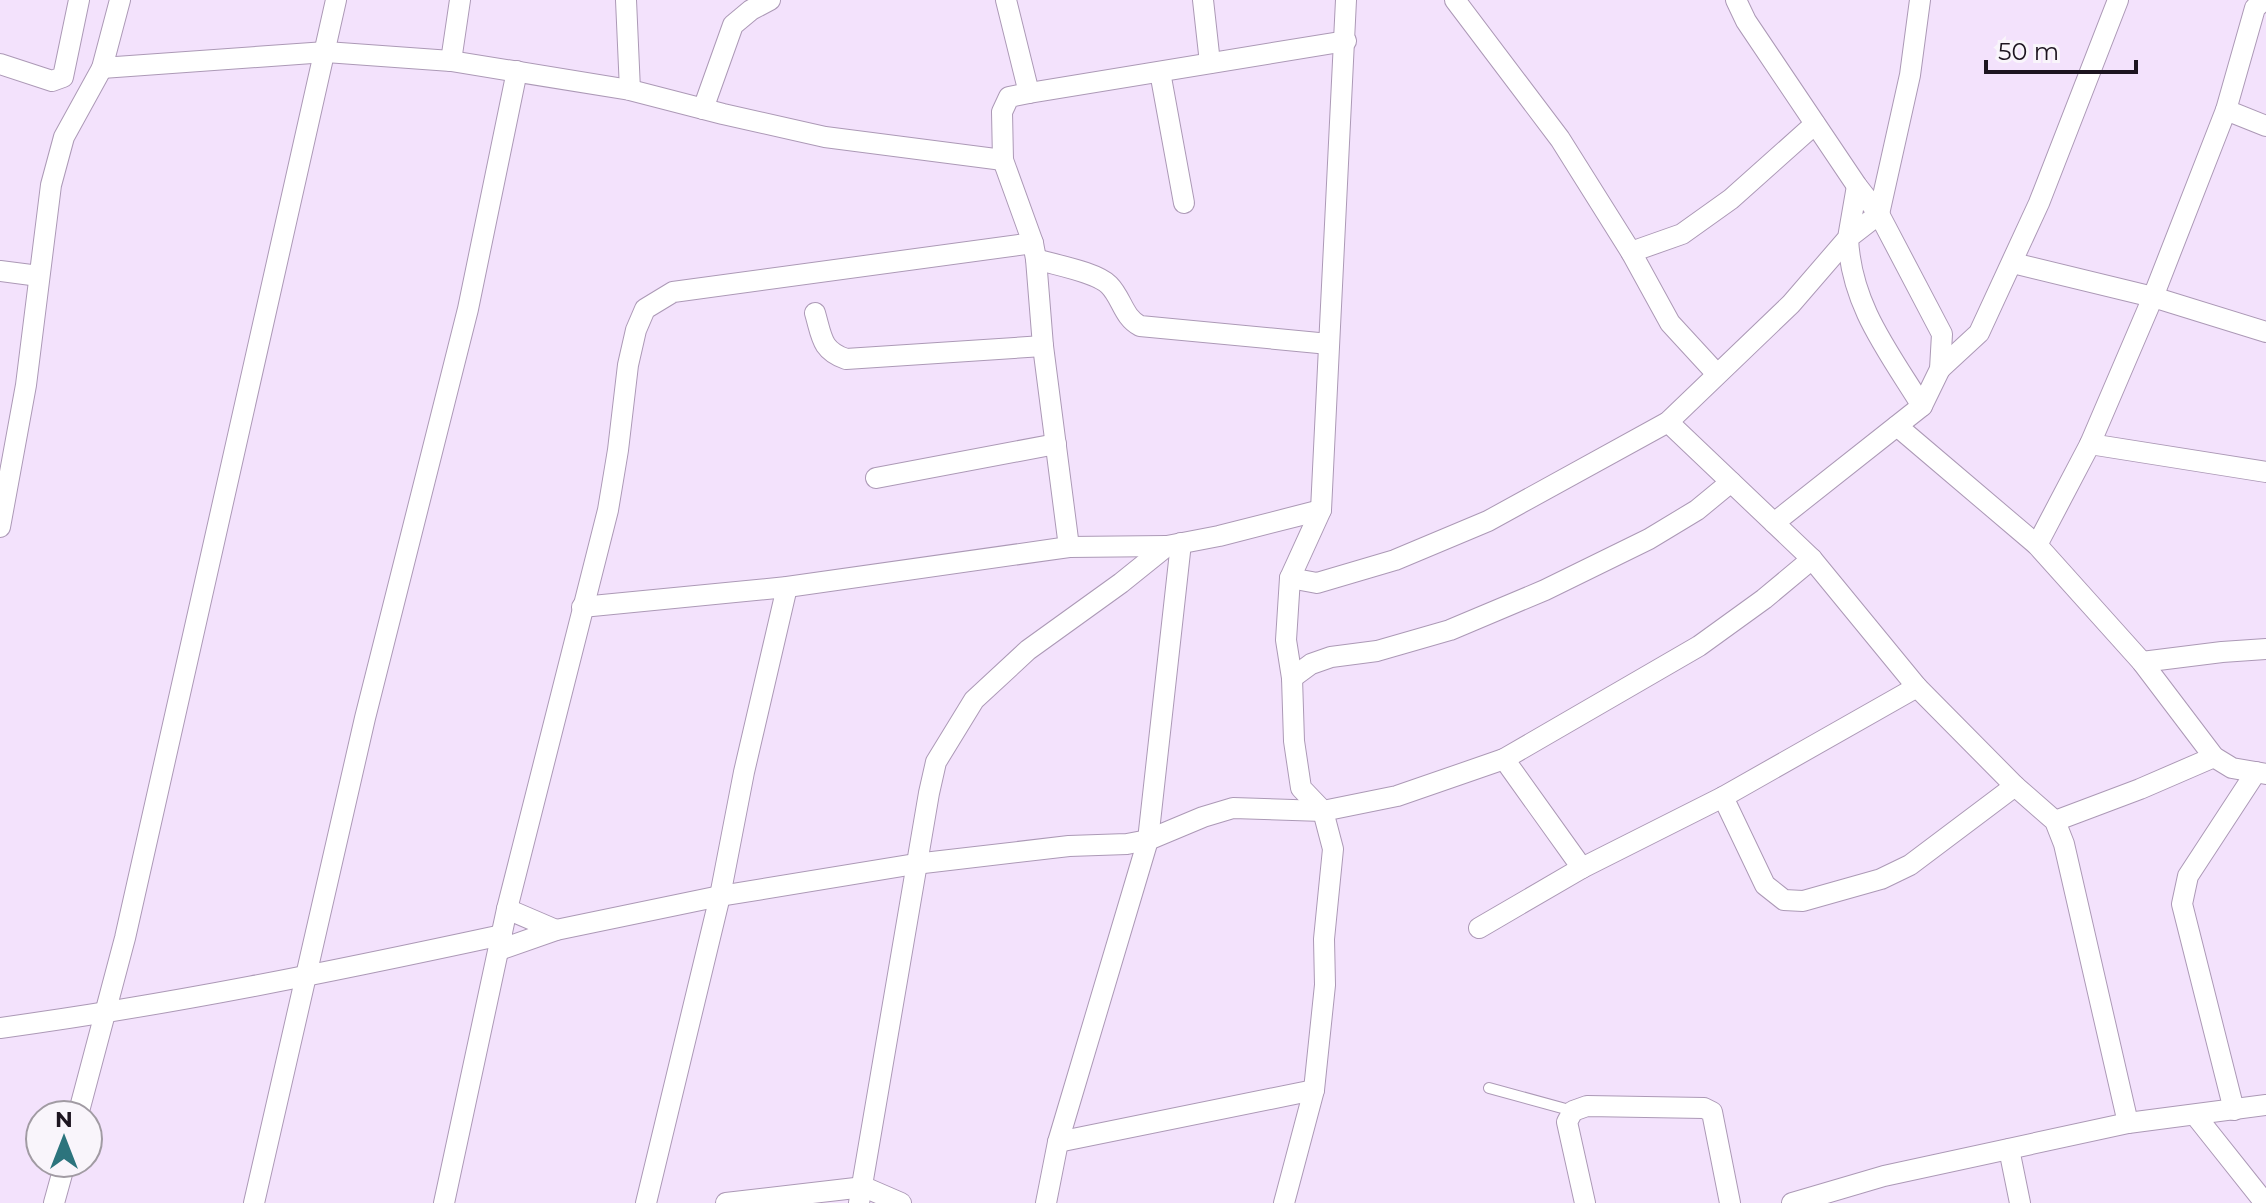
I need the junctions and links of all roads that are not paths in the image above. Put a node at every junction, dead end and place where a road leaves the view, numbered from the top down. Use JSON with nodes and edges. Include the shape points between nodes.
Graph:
{"nodes":[{"id":1,"x":79,"y":0,"type":"edge"},
{"id":2,"x":120,"y":0,"type":"edge"},
{"id":3,"x":336,"y":0,"type":"edge"},
{"id":4,"x":460,"y":0,"type":"edge"},
{"id":5,"x":626,"y":0,"type":"edge"},
{"id":6,"x":770,"y":0,"type":"edge"},
{"id":7,"x":1006,"y":0,"type":"edge"},
{"id":8,"x":1203,"y":0,"type":"edge"},
{"id":9,"x":1346,"y":0,"type":"edge"},
{"id":10,"x":1455,"y":0,"type":"edge"},
{"id":11,"x":1736,"y":0,"type":"edge"},
{"id":12,"x":1920,"y":0,"type":"edge"},
{"id":13,"x":2118,"y":0,"type":"edge"},
{"id":14,"x":2264,"y":0,"type":"edge"},
{"id":15,"x":1346,"y":41,"type":"junction"},
{"id":16,"x":326,"y":52,"type":"junction"},
{"id":17,"x":451,"y":61,"type":"junction"},
{"id":18,"x":1210,"y":63,"type":"junction"},
{"id":19,"x":0,"y":64,"type":"edge"},
{"id":20,"x":102,"y":68,"type":"junction"},
{"id":21,"x":517,"y":71,"type":"junction"},
{"id":22,"x":1160,"y":72,"type":"junction"},
{"id":23,"x":630,"y":90,"type":"junction"},
{"id":24,"x":1029,"y":93,"type":"junction"},
{"id":25,"x":703,"y":109,"type":"junction"},
{"id":26,"x":2226,"y":110,"type":"junction"},
{"id":27,"x":1815,"y":124,"type":"junction"},
{"id":28,"x":2266,"y":126,"type":"edge"},
{"id":29,"x":1003,"y":160,"type":"junction"},
{"id":30,"x":1857,"y":186,"type":"junction"},
{"id":31,"x":1184,"y":203,"type":"dead end"},
{"id":32,"x":1879,"y":214,"type":"junction"},
{"id":33,"x":1848,"y":238,"type":"junction"},
{"id":34,"x":1034,"y":251,"type":"junction"},
{"id":35,"x":1631,"y":252,"type":"junction"},
{"id":36,"x":2013,"y":263,"type":"junction"},
{"id":37,"x":0,"y":271,"type":"edge"},
{"id":38,"x":39,"y":276,"type":"junction"},
{"id":39,"x":2153,"y":297,"type":"junction"},
{"id":40,"x":815,"y":313,"type":"dead end"},
{"id":41,"x":2266,"y":332,"type":"edge"},
{"id":42,"x":1329,"y":344,"type":"junction"},
{"id":43,"x":1043,"y":346,"type":"junction"},
{"id":44,"x":1940,"y":369,"type":"junction"},
{"id":45,"x":1716,"y":373,"type":"junction"},
{"id":46,"x":1922,"y":406,"type":"junction"},
{"id":47,"x":10,"y":418,"type":"edge"},
{"id":48,"x":1668,"y":422,"type":"junction"},
{"id":49,"x":1897,"y":426,"type":"junction"},
{"id":50,"x":1056,"y":444,"type":"junction"},
{"id":51,"x":2090,"y":444,"type":"junction"},
{"id":52,"x":2266,"y":472,"type":"edge"},
{"id":53,"x":876,"y":478,"type":"dead end"},
{"id":54,"x":1731,"y":482,"type":"junction"},
{"id":55,"x":1321,"y":510,"type":"junction"},
{"id":56,"x":1774,"y":523,"type":"junction"},
{"id":57,"x":0,"y":527,"type":"edge"},
{"id":58,"x":1174,"y":544,"type":"junction"},
{"id":59,"x":2037,"y":545,"type":"junction"},
{"id":60,"x":1069,"y":547,"type":"junction"},
{"id":61,"x":1812,"y":559,"type":"junction"},
{"id":62,"x":1290,"y":578,"type":"junction"},
{"id":63,"x":787,"y":587,"type":"junction"},
{"id":64,"x":582,"y":607,"type":"junction"},
{"id":65,"x":2266,"y":649,"type":"edge"},
{"id":66,"x":2142,"y":662,"type":"junction"},
{"id":67,"x":1292,"y":678,"type":"junction"},
{"id":68,"x":1917,"y":687,"type":"junction"},
{"id":69,"x":2214,"y":757,"type":"junction"},
{"id":70,"x":1504,"y":759,"type":"junction"},
{"id":71,"x":2261,"y":773,"type":"edge"},
{"id":72,"x":2015,"y":786,"type":"junction"},
{"id":73,"x":1723,"y":797,"type":"junction"},
{"id":74,"x":1323,"y":811,"type":"junction"},
{"id":75,"x":2055,"y":821,"type":"junction"},
{"id":76,"x":1148,"y":840,"type":"junction"},
{"id":77,"x":915,"y":864,"type":"junction"},
{"id":78,"x":1582,"y":868,"type":"junction"},
{"id":79,"x":720,"y":896,"type":"junction"},
{"id":80,"x":507,"y":909,"type":"junction"},
{"id":81,"x":1479,"y":928,"type":"dead end"},
{"id":82,"x":556,"y":930,"type":"junction"},
{"id":83,"x":501,"y":942,"type":"junction"},
{"id":84,"x":305,"y":978,"type":"junction"},
{"id":85,"x":105,"y":1014,"type":"junction"},
{"id":86,"x":0,"y":1028,"type":"edge"},
{"id":87,"x":1489,"y":1088,"type":"dead end"},
{"id":88,"x":1314,"y":1090,"type":"junction"},
{"id":89,"x":82,"y":1099,"type":"edge"},
{"id":90,"x":2266,"y":1105,"type":"edge"},
{"id":91,"x":2234,"y":1110,"type":"junction"},
{"id":92,"x":1573,"y":1111,"type":"junction"},
{"id":93,"x":2195,"y":1115,"type":"junction"},
{"id":94,"x":2128,"y":1123,"type":"junction"},
{"id":95,"x":1058,"y":1142,"type":"junction"},
{"id":96,"x":2009,"y":1149,"type":"junction"},
{"id":97,"x":61,"y":1179,"type":"edge"},
{"id":98,"x":861,"y":1195,"type":"edge"},
{"id":99,"x":1804,"y":1201,"type":"edge"},
{"id":100,"x":54,"y":1203,"type":"edge"},
{"id":101,"x":254,"y":1203,"type":"edge"},
{"id":102,"x":444,"y":1203,"type":"edge"},
{"id":103,"x":646,"y":1203,"type":"edge"},
{"id":104,"x":726,"y":1203,"type":"edge"},
{"id":105,"x":901,"y":1203,"type":"edge"},
{"id":106,"x":1046,"y":1203,"type":"edge"},
{"id":107,"x":1284,"y":1203,"type":"edge"},
{"id":108,"x":1585,"y":1203,"type":"edge"},
{"id":109,"x":1730,"y":1203,"type":"edge"},
{"id":110,"x":2020,"y":1203,"type":"edge"},
{"id":111,"x":2265,"y":1203,"type":"edge"}],
"edges":[{"from":1,"to":19,"type":"street","via":[[63,77],[52,81]]},
{"from":2,"to":20,"type":"street"},
{"from":3,"to":16,"type":"street"},
{"from":4,"to":17,"type":"street"},
{"from":5,"to":23,"type":"street"},
{"from":6,"to":25,"type":"street","via":[[733,25]]},
{"from":7,"to":24,"type":"street"},
{"from":8,"to":18,"type":"street"},
{"from":9,"to":15,"type":"street"},
{"from":10,"to":35,"type":"street","via":[[1560,139]]},
{"from":11,"to":27,"type":"street"},
{"from":12,"to":32,"type":"street","via":[[1910,75]]},
{"from":13,"to":36,"type":"street"},
{"from":14,"to":26,"type":"street","via":[[2255,8]]},
{"from":15,"to":18,"type":"street"},
{"from":15,"to":42,"type":"street"},
{"from":16,"to":17,"type":"street"},
{"from":16,"to":20,"type":"street"},
{"from":16,"to":85,"type":"street"},
{"from":17,"to":21,"type":"street"},
{"from":18,"to":22,"type":"street"},
{"from":20,"to":38,"type":"street","via":[[57,157]]},
{"from":21,"to":23,"type":"street"},
{"from":21,"to":84,"type":"street","via":[[468,309]]},
{"from":22,"to":24,"type":"street"},
{"from":22,"to":31,"type":"street"},
{"from":23,"to":25,"type":"street"},
{"from":24,"to":29,"type":"street","via":[[1009,97],[1003,105]]},
{"from":25,"to":29,"type":"street","via":[[825,137]]},
{"from":26,"to":28,"type":"street"},
{"from":26,"to":39,"type":"street"},
{"from":27,"to":30,"type":"street"},
{"from":27,"to":35,"type":"street","via":[[1731,199],[1682,234]]},
{"from":29,"to":34,"type":"street"},
{"from":30,"to":32,"type":"street"},
{"from":30,"to":33,"type":"street"},
{"from":32,"to":33,"type":"street"},
{"from":32,"to":44,"type":"street","via":[[1942,334]]},
{"from":33,"to":45,"type":"street","via":[[1791,304]]},
{"from":33,"to":46,"type":"street","via":[[1858,295]]},
{"from":34,"to":42,"type":"street","via":[[1109,285],[1140,326]]},
{"from":34,"to":43,"type":"street"},
{"from":34,"to":64,"type":"street","via":[[673,292],[645,309],[628,365],[608,510]]},
{"from":35,"to":45,"type":"street","via":[[1670,323]]},
{"from":36,"to":39,"type":"street"},
{"from":36,"to":44,"type":"street","via":[[1979,333]]},
{"from":37,"to":38,"type":"street"},
{"from":38,"to":47,"type":"street"},
{"from":39,"to":41,"type":"street"},
{"from":39,"to":51,"type":"street"},
{"from":40,"to":43,"type":"street","via":[[825,347],[846,359]]},
{"from":42,"to":55,"type":"street"},
{"from":43,"to":50,"type":"street"},
{"from":44,"to":46,"type":"street"},
{"from":45,"to":48,"type":"street"},
{"from":46,"to":49,"type":"street"},
{"from":47,"to":57,"type":"street"},
{"from":48,"to":54,"type":"street"},
{"from":48,"to":62,"type":"street","via":[[1488,521],[1395,560],[1317,583]]},
{"from":49,"to":56,"type":"street"},
{"from":49,"to":59,"type":"street"},
{"from":50,"to":53,"type":"street"},
{"from":50,"to":60,"type":"street"},
{"from":51,"to":52,"type":"street"},
{"from":51,"to":59,"type":"street"},
{"from":54,"to":56,"type":"street"},
{"from":54,"to":67,"type":"street","via":[[1649,539],[1545,590],[1450,630],[1377,651],[1331,657]]},
{"from":55,"to":58,"type":"street"},
{"from":55,"to":62,"type":"street"},
{"from":56,"to":61,"type":"street"},
{"from":58,"to":60,"type":"street"},
{"from":58,"to":76,"type":"street"},
{"from":58,"to":77,"type":"street","via":[[1028,650],[974,700],[936,762]]},
{"from":59,"to":66,"type":"street"},
{"from":60,"to":63,"type":"street"},
{"from":61,"to":68,"type":"street"},
{"from":61,"to":70,"type":"street","via":[[1699,646]]},
{"from":62,"to":67,"type":"street","via":[[1286,640]]},
{"from":63,"to":64,"type":"street"},
{"from":63,"to":79,"type":"street"},
{"from":64,"to":80,"type":"street"},
{"from":65,"to":66,"type":"street"},
{"from":66,"to":69,"type":"street"},
{"from":67,"to":74,"type":"street","via":[[1301,788]]},
{"from":68,"to":72,"type":"street"},
{"from":68,"to":73,"type":"street"},
{"from":69,"to":71,"type":"street","via":[[2232,768]]},
{"from":69,"to":75,"type":"street"},
{"from":70,"to":74,"type":"street","via":[[1397,796]]},
{"from":70,"to":78,"type":"street"},
{"from":71,"to":91,"type":"street","via":[[2188,876],[2182,904]]},
{"from":72,"to":73,"type":"street","via":[[1910,865],[1881,879],[1803,901],[1784,900],[1765,885]]},
{"from":72,"to":75,"type":"street"},
{"from":73,"to":78,"type":"street"},
{"from":74,"to":76,"type":"street","via":[[1233,808]]},
{"from":74,"to":88,"type":"street","via":[[1333,849]]},
{"from":75,"to":94,"type":"street"},
{"from":76,"to":77,"type":"street"},
{"from":76,"to":95,"type":"street"},
{"from":77,"to":79,"type":"street"},
{"from":77,"to":98,"type":"street"},
{"from":78,"to":81,"type":"street"},
{"from":79,"to":82,"type":"street"},
{"from":79,"to":103,"type":"street"},
{"from":80,"to":82,"type":"street"},
{"from":80,"to":83,"type":"street"},
{"from":82,"to":83,"type":"street"},
{"from":83,"to":84,"type":"street"},
{"from":83,"to":102,"type":"street"},
{"from":84,"to":85,"type":"street"},
{"from":84,"to":101,"type":"street"},
{"from":85,"to":86,"type":"street"},
{"from":85,"to":89,"type":"street"},
{"from":87,"to":92,"type":"lane"},
{"from":88,"to":95,"type":"street"},
{"from":88,"to":107,"type":"street"},
{"from":90,"to":91,"type":"street"},
{"from":91,"to":93,"type":"street"},
{"from":92,"to":108,"type":"street","via":[[1568,1132]]},
{"from":92,"to":109,"type":"street","via":[[1587,1106],[1712,1112]]},
{"from":93,"to":94,"type":"street"},
{"from":93,"to":111,"type":"street"},
{"from":94,"to":96,"type":"street"},
{"from":95,"to":106,"type":"street"},
{"from":96,"to":99,"type":"street","via":[[1884,1176]]},
{"from":96,"to":110,"type":"street"},
{"from":97,"to":100,"type":"street"},
{"from":98,"to":104,"type":"street"},
{"from":98,"to":105,"type":"street"}]}
